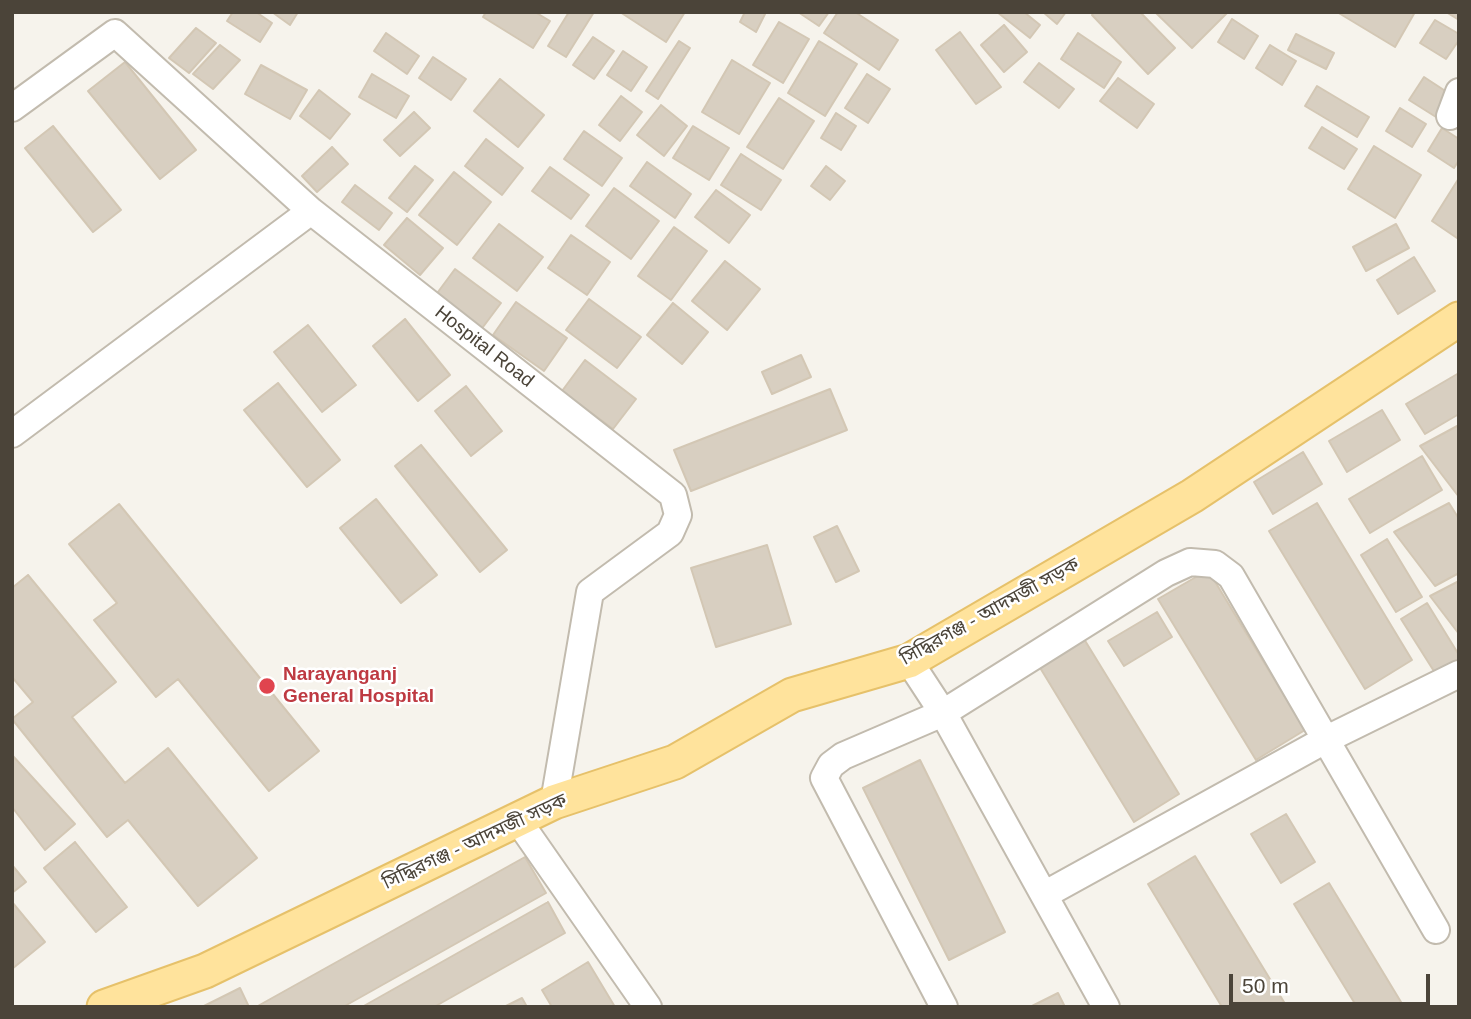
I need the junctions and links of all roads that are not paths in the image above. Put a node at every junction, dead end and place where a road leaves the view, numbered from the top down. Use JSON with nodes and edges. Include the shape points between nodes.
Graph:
{"nodes":[{"id":1,"x":12,"y":107,"type":"edge"},
{"id":2,"x":311,"y":211,"type":"junction"},
{"id":3,"x":1459,"y":319,"type":"edge"},
{"id":4,"x":12,"y":434,"type":"edge"},
{"id":5,"x":909,"y":662,"type":"junction"},
{"id":6,"x":1459,"y":674,"type":"edge"},
{"id":7,"x":943,"y":713,"type":"junction"},
{"id":8,"x":1325,"y":740,"type":"junction"},
{"id":9,"x":554,"y":802,"type":"junction"},
{"id":10,"x":517,"y":819,"type":"junction"},
{"id":11,"x":1044,"y":895,"type":"junction"},
{"id":12,"x":1436,"y":930,"type":"dead end"},
{"id":13,"x":104,"y":1007,"type":"edge"},
{"id":14,"x":648,"y":1007,"type":"edge"},
{"id":15,"x":944,"y":1007,"type":"edge"},
{"id":16,"x":1106,"y":1007,"type":"edge"}],
"edges":[{"from":1,"to":2,"type":"street","name":"Hospital Road","via":[[115,33]]},
{"from":2,"to":4,"type":"street"},
{"from":2,"to":9,"type":"street","name":"Hospital Road","via":[[673,495],[678,514],[670,533],[590,592]]},
{"from":3,"to":5,"type":"main road","name":"সিদ্ধিরগঞ্জ - আদমজী সড়ক","via":[[1192,496]]},
{"from":5,"to":7,"type":"street"},
{"from":5,"to":9,"type":"main road","name":"সিদ্ধিরগঞ্জ - আদমজী সড়ক","via":[[792,695],[675,762]]},
{"from":6,"to":8,"type":"street"},
{"from":7,"to":8,"type":"street","via":[[1190,562],[1215,564],[1230,576]]},
{"from":7,"to":11,"type":"street"},
{"from":7,"to":15,"type":"street","via":[[843,756],[824,778]]},
{"from":8,"to":11,"type":"street"},
{"from":8,"to":12,"type":"street"},
{"from":9,"to":10,"type":"main road","name":"সিদ্ধিরগঞ্জ - আদমজী সড়ক"},
{"from":10,"to":13,"type":"main road","name":"সিদ্ধিরগঞ্জ - আদমজী সড়ক","via":[[205,971]]},
{"from":10,"to":14,"type":"street"},
{"from":11,"to":16,"type":"street"}]}
